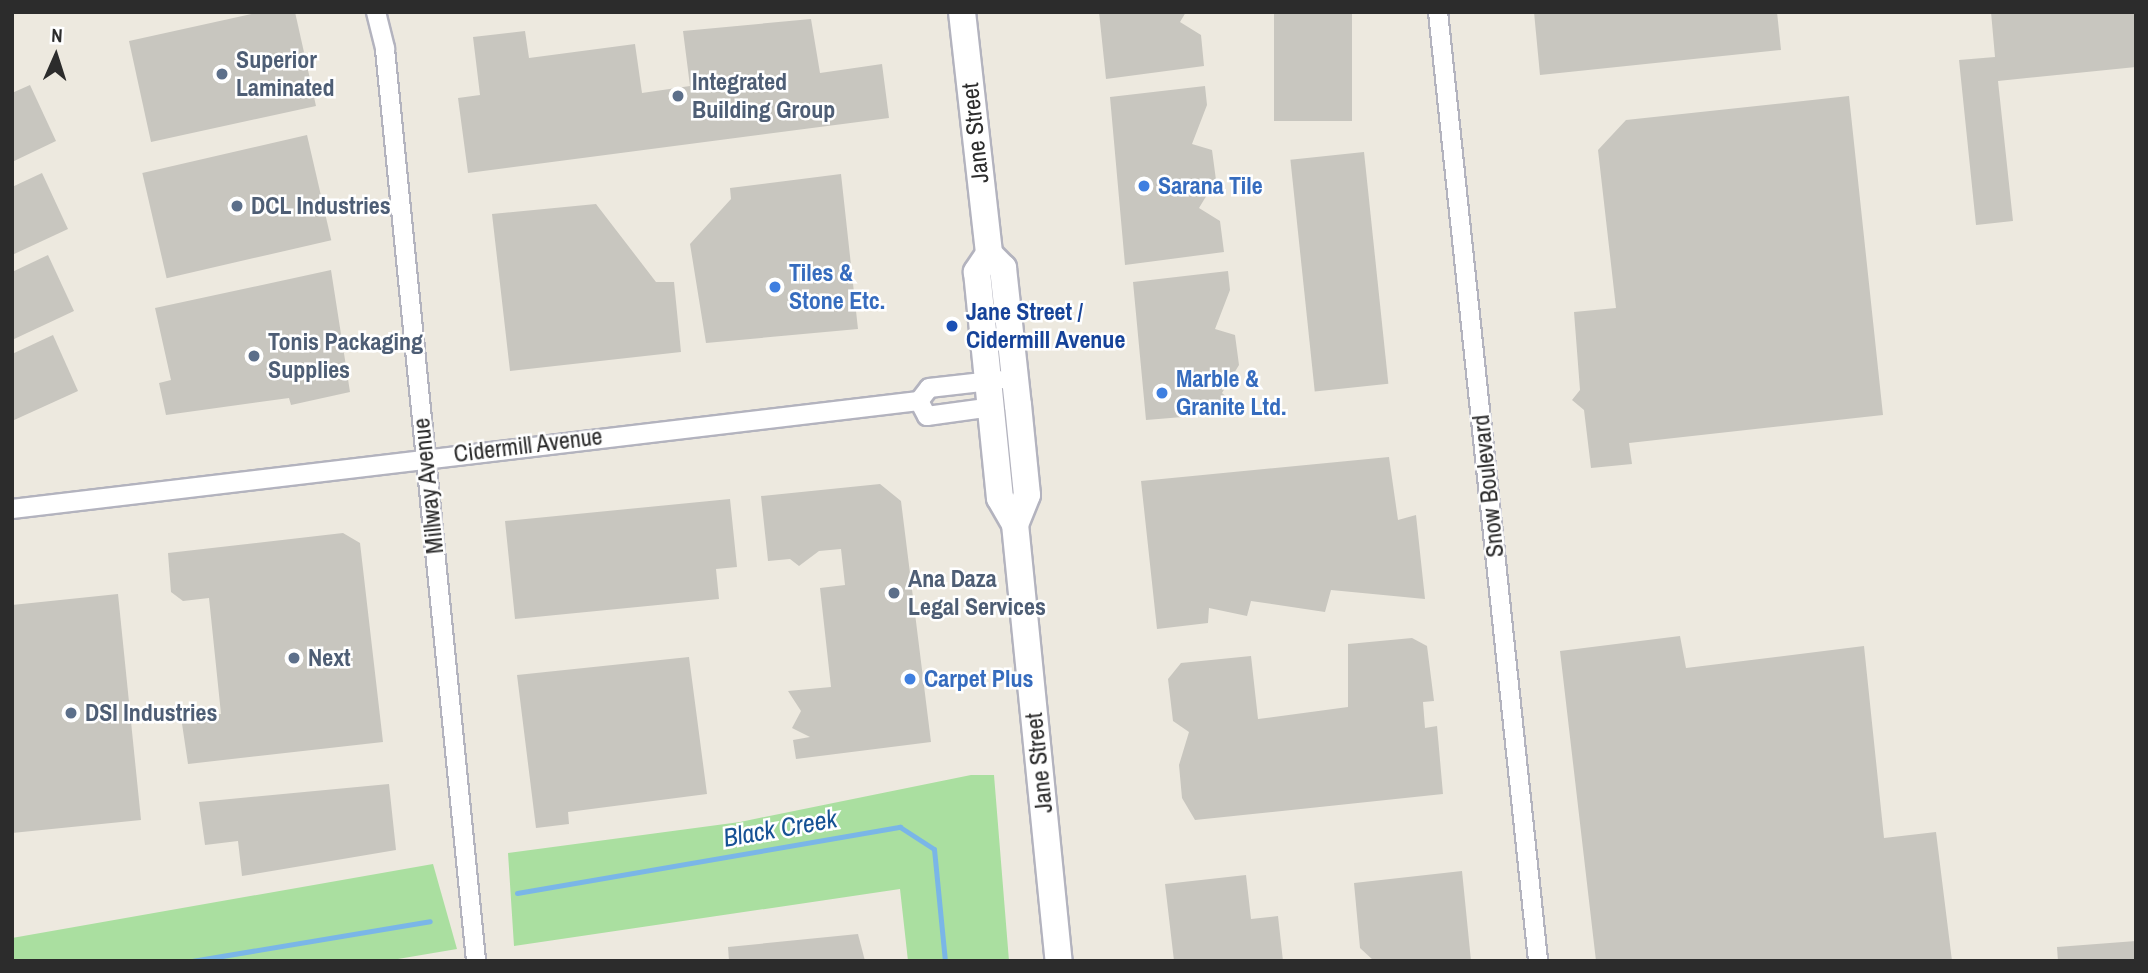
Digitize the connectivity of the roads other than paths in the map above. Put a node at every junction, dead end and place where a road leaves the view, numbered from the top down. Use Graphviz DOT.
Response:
graph roads {
  1 [pos="376,12"];
  2 [pos="962,12"];
  3 [pos="1438,12"];
  4 [pos="1003,380"];
  5 [pos="919,401"];
  6 [pos="993,407"];
  7 [pos="426,458"];
  8 [pos="12,509"];
  9 [pos="1015,524"];
  10 [pos="476,961"];
  11 [pos="1059,961"];
  12 [pos="1538,961"];
  1 -- 7 [label="street, Millway Avenue"];
  2 -- 4 [label="main road, Jane Street"];
  3 -- 12 [label="street, Snow Boulevard"];
  4 -- 5 [label="street, Cidermill Avenue"];
  4 -- 6 [label="main road, Jane Street"];
  4 -- 9 [label="main road, Jane Street"];
  5 -- 6 [label="street"];
  5 -- 7 [label="street, Cidermill Avenue"];
  6 -- 9 [label="main road, Jane Street"];
  7 -- 8 [label="street, Cidermill Avenue"];
  7 -- 10 [label="street, Millway Avenue"];
  9 -- 11 [label="main road, Jane Street"];
}
